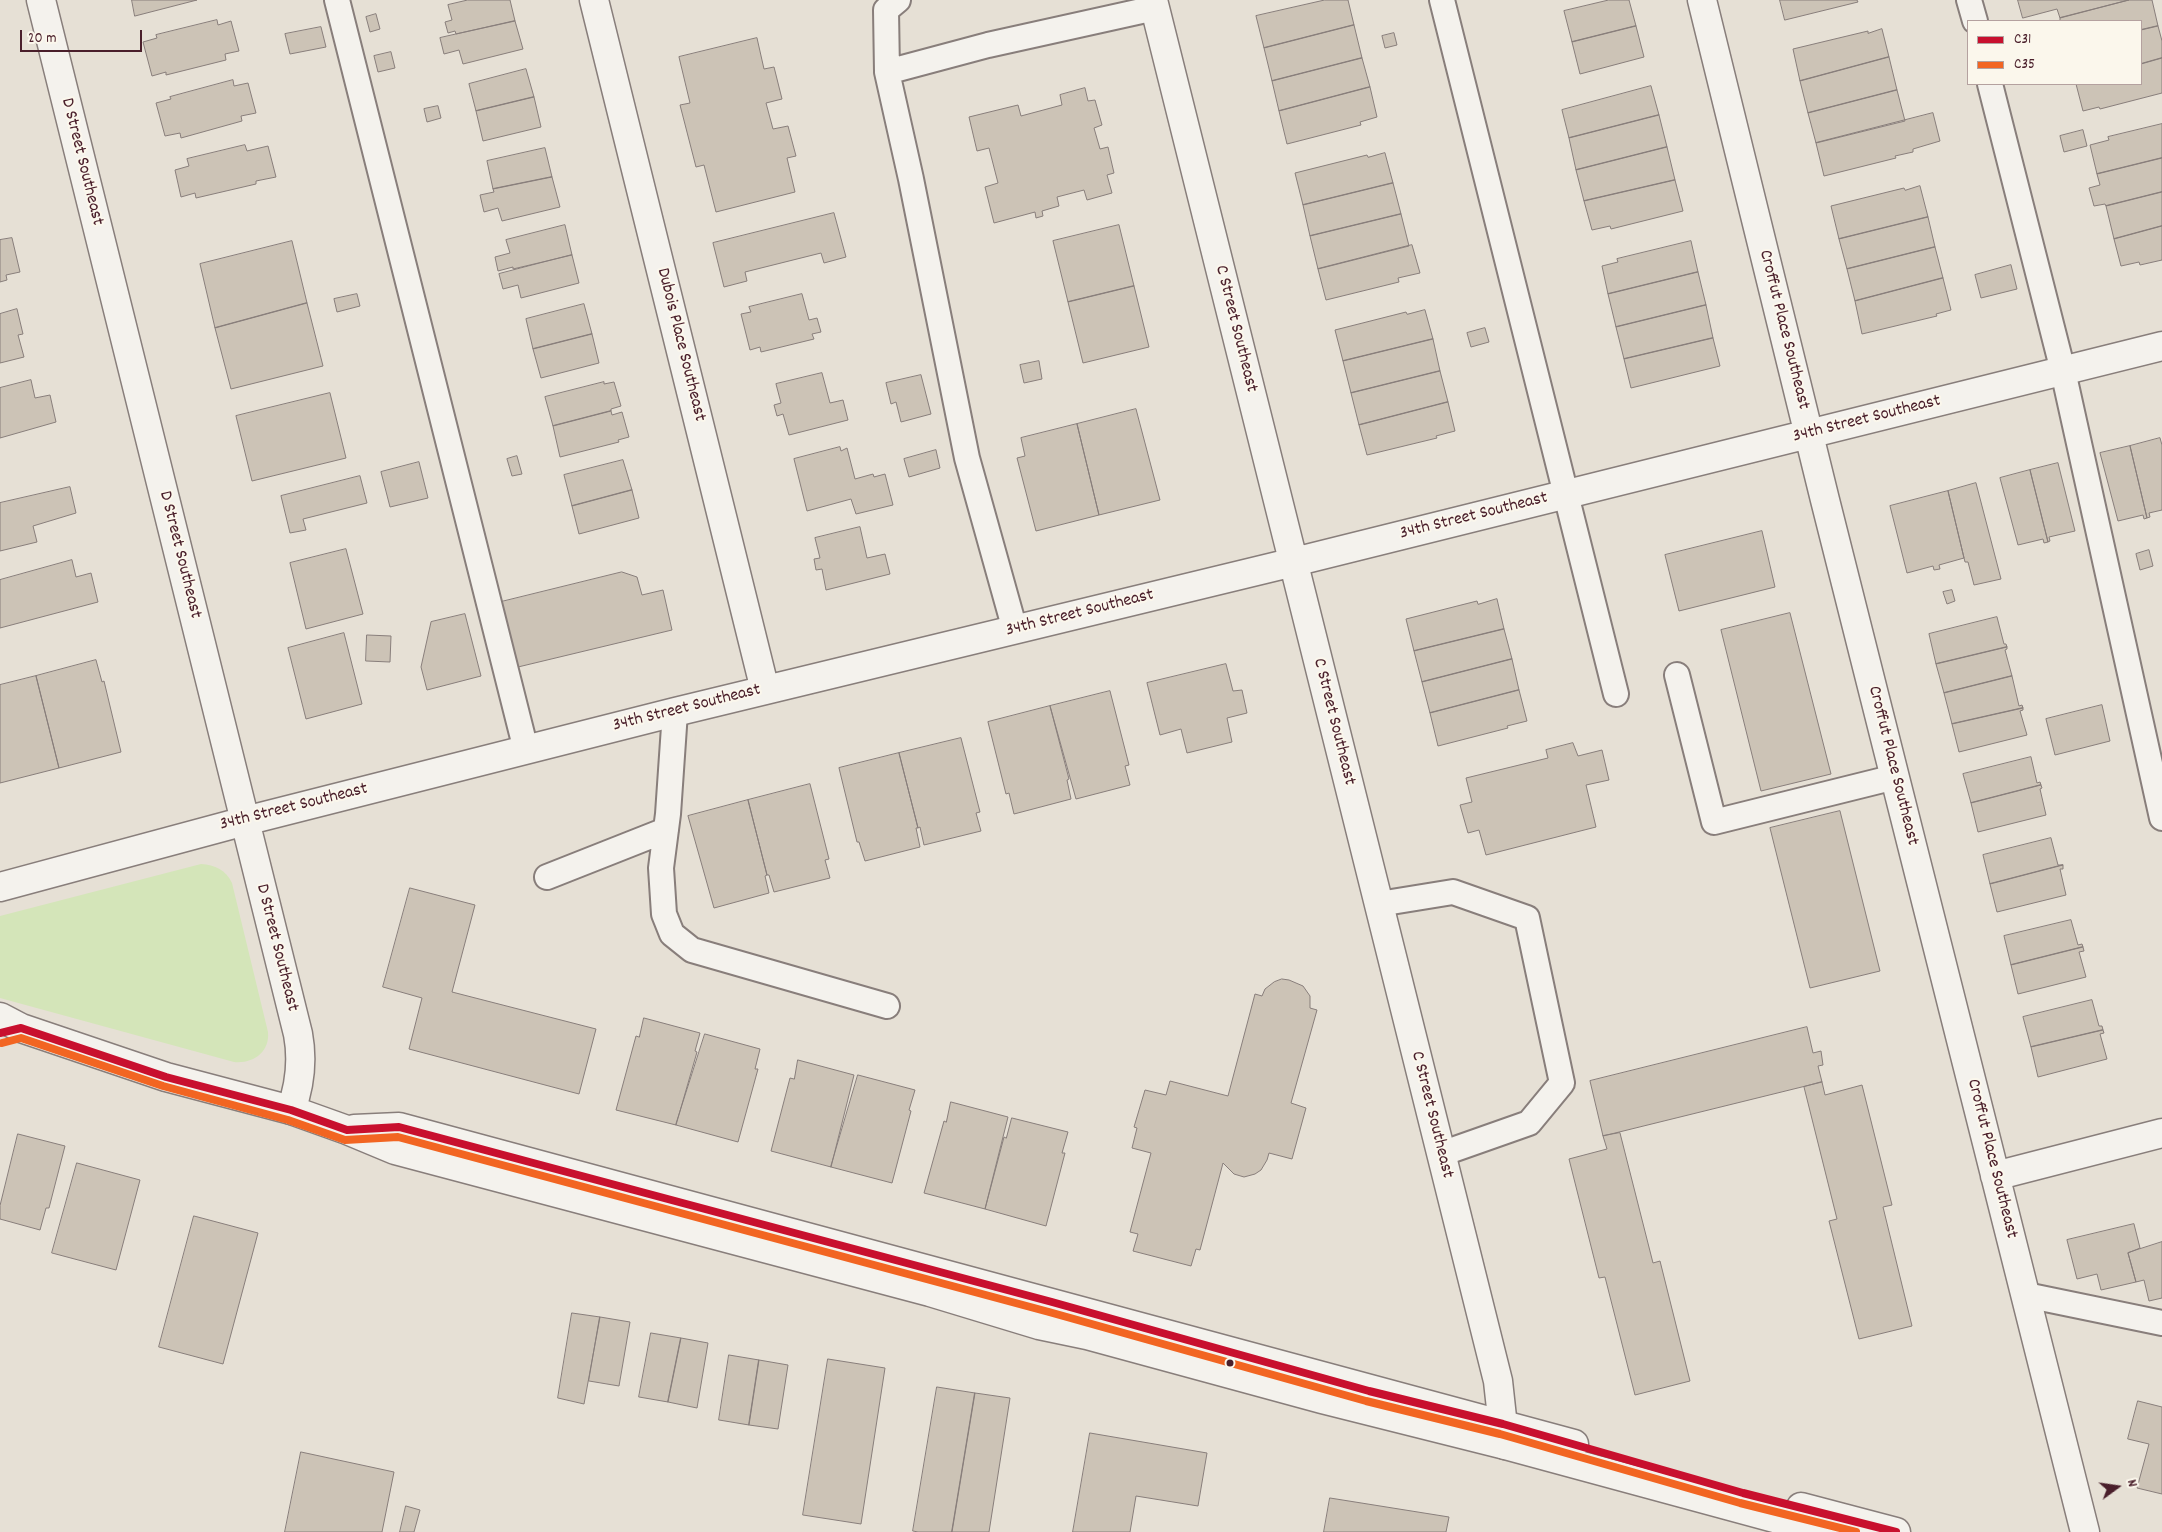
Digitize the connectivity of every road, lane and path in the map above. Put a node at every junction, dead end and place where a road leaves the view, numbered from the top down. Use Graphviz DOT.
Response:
graph roads {
  1 [pos="41,0"];
  2 [pos="337,0"];
  3 [pos="594,0"];
  4 [pos="898,0"];
  5 [pos="1442,0"];
  6 [pos="1702,0"];
  7 [pos="1969,0"];
  8 [pos="1154,4"];
  9 [pos="1975,20"];
  10 [pos="887,72"];
  11 [pos="1990,85"];
  12 [pos="2162,346"];
  13 [pos="2063,371"];
  14 [pos="1809,434"];
  15 [pos="1564,494"];
  16 [pos="1294,562"];
  17 [pos="1015,630"];
  18 [pos="1677,674"];
  19 [pos="765,690"];
  20 [pos="1616,694"];
  21 [pos="675,712"];
  22 [pos="526,750"];
  23 [pos="1895,777"];
  24 [pos="2162,818"];
  25 [pos="244,821"];
  26 [pos="666,830"];
  27 [pos="547,876"];
  28 [pos="0,887"];
  29 [pos="1379,904"];
  30 [pos="887,1006"];
  31 [pos="7,1026"];
  32 [pos="291,1110"];
  33 [pos="2162,1133"];
  34 [pos="1441,1154"];
  35 [pos="1995,1176"];
  36 [pos="2026,1295"];
  37 [pos="2162,1322"];
  38 [pos="1504,1435"];
  39 [pos="1826,1532"];
  40 [pos="1896,1532"];
  41 [pos="2085,1532"];
  1 -- 25 [label="street, D Street Southeast"];
  2 -- 22 [label="lane"];
  3 -- 19 [label="street, Dubois Place Southeast"];
  4 -- 10 [label="lane"];
  5 -- 15 [label="lane"];
  6 -- 14 [label="street, Croffut Place Southeast"];
  7 -- 9 [label="lane"];
  8 -- 10 [label="lane"];
  8 -- 16 [label="street, C Street Southeast"];
  10 -- 17 [label="lane"];
  11 -- 13 [label="lane"];
  12 -- 13 [label="street, 34th Street Southeast"];
  13 -- 14 [label="street, 34th Street Southeast"];
  13 -- 24 [label="lane"];
  14 -- 15 [label="street, 34th Street Southeast"];
  14 -- 23 [label="street, Croffut Place Southeast"];
  15 -- 16 [label="street, 34th Street Southeast"];
  15 -- 20 [label="lane"];
  16 -- 17 [label="street, 34th Street Southeast"];
  16 -- 29 [label="street, C Street Southeast"];
  17 -- 19 [label="street, 34th Street Southeast"];
  18 -- 23 [label="lane"];
  19 -- 21 [label="street, 34th Street Southeast"];
  21 -- 22 [label="street, 34th Street Southeast"];
  21 -- 26 [label="lane"];
  22 -- 25 [label="street, 34th Street Southeast"];
  23 -- 35 [label="street, Croffut Place Southeast"];
  25 -- 28 [label="street, 34th Street Southeast"];
  25 -- 32 [label="street, D Street Southeast"];
  26 -- 27 [label="lane"];
  26 -- 30 [label="lane"];
  29 -- 34 [label="street, C Street Southeast"];
  29 -- 34 [label="lane"];
  31 -- 32 [label="street"];
  32 -- 38 [label="street"];
  33 -- 35 [label="street"];
  34 -- 38 [label="street, C Street Southeast"];
  35 -- 36 [label="street, Croffut Place Southeast"];
  36 -- 37 [label="lane"];
  36 -- 41 [label="street, Croffut Place Southeast"];
  38 -- 39 [label="street"];
  38 -- 40 [label="street"];
}
